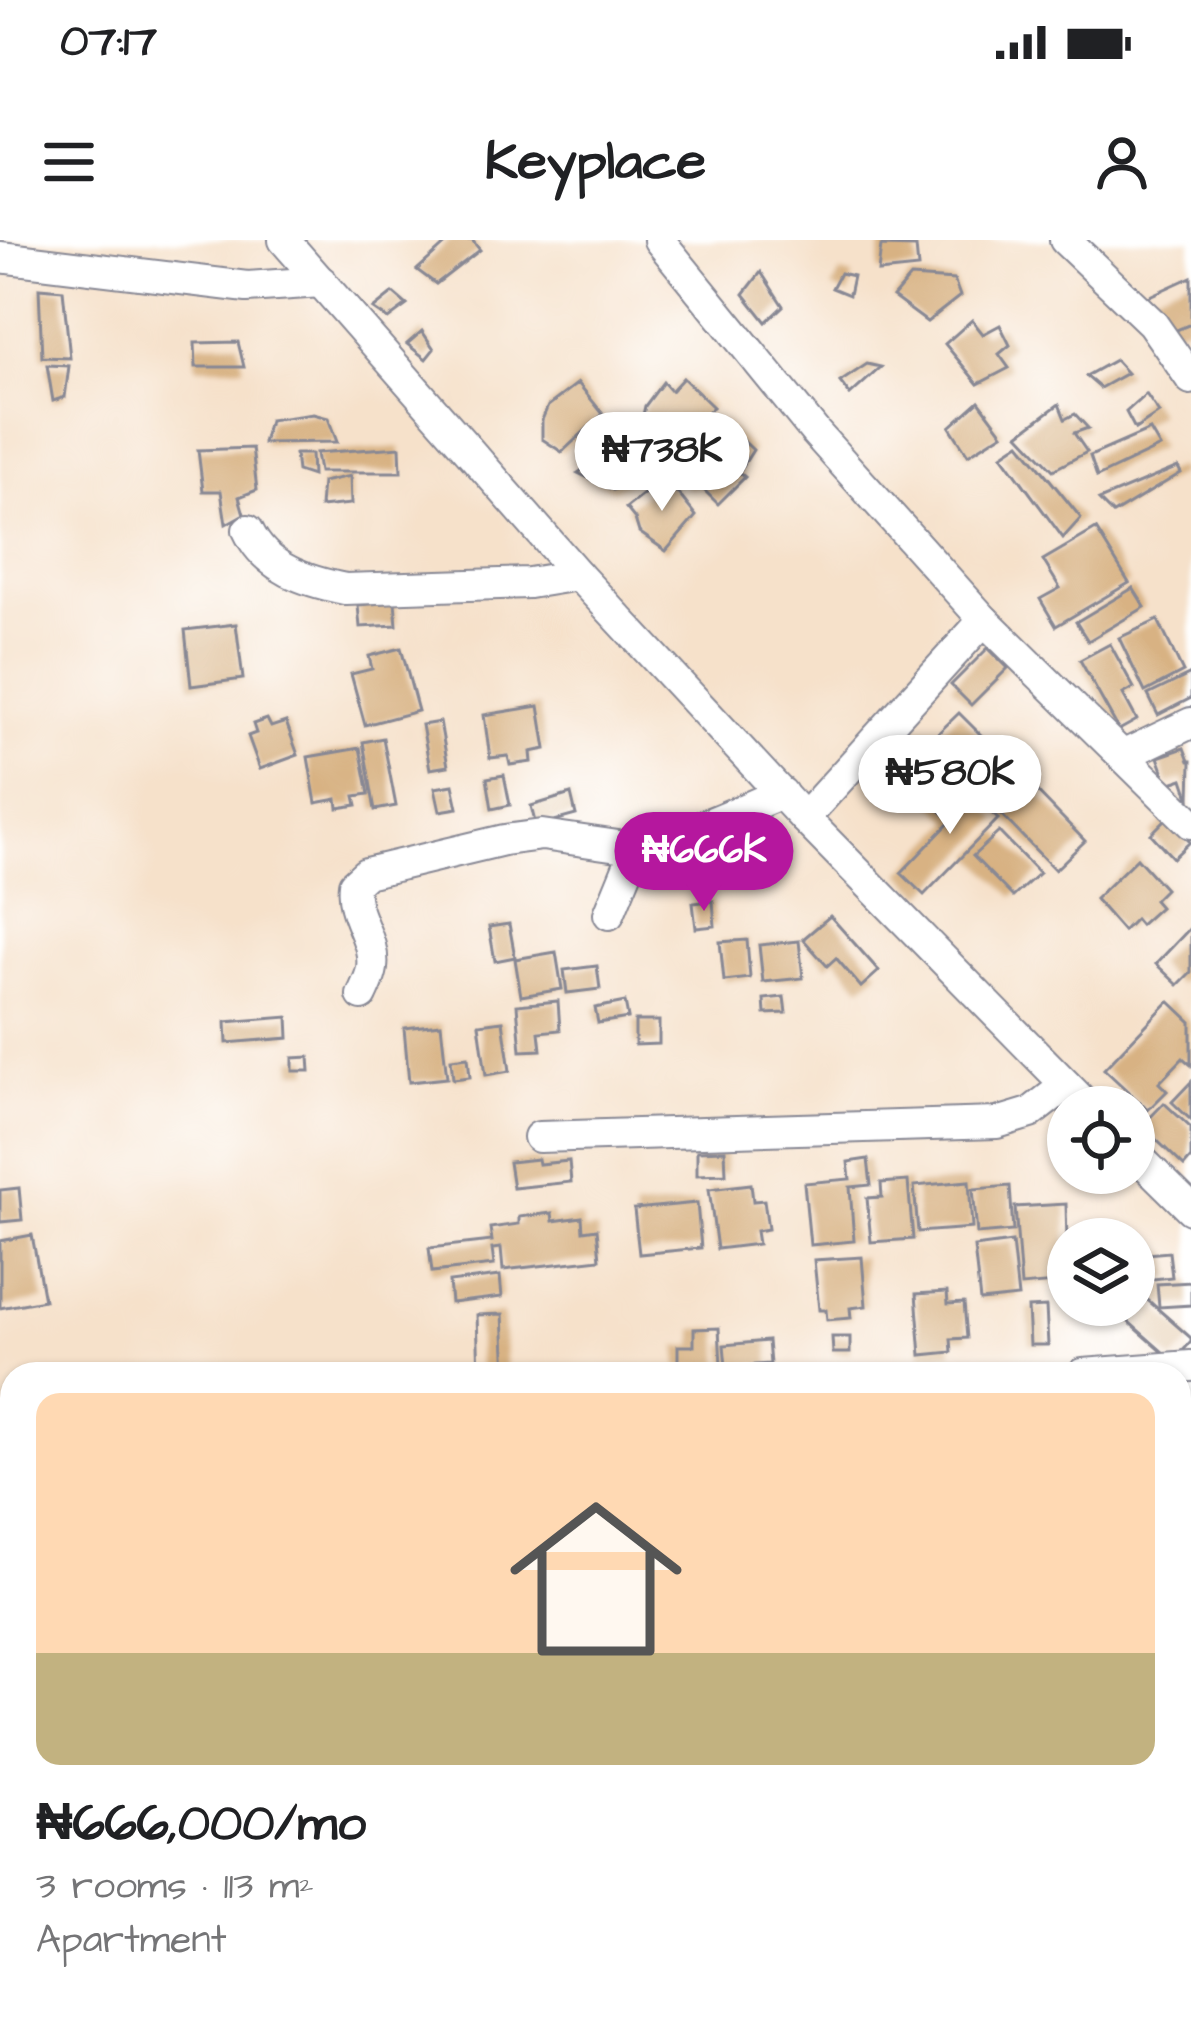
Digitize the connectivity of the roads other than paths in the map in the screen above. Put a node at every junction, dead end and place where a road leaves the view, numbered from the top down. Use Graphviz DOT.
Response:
graph roads {
  1 [pos="284,240"];
  2 [pos="659,240"];
  3 [pos="1065,240"];
  4 [pos="0,257"];
  5 [pos="322,282"];
  6 [pos="1191,379"];
  7 [pos="248,530"];
  8 [pos="578,575"];
  9 [pos="984,620"];
  10 [pos="1191,723"];
  11 [pos="1122,756"];
  12 [pos="782,794"];
  13 [pos="804,818"];
  14 [pos="1191,823"];
  15 [pos="638,846"];
  16 [pos="609,914"];
  17 [pos="362,995"];
  18 [pos="1067,1086"];
  19 [pos="1047,1107"];
  20 [pos="538,1137"];
  21 [pos="1155,1174"];
  22 [pos="1191,1209"];
  1 -- 5 [label="street"];
  2 -- 9 [label="street"];
  3 -- 6 [label="street"];
  4 -- 5 [label="street"];
  5 -- 8 [label="street"];
  7 -- 8 [label="street"];
  8 -- 12 [label="street"];
  9 -- 11 [label="street"];
  9 -- 13 [label="street"];
  10 -- 11 [label="street"];
  11 -- 14 [label="street"];
  12 -- 13 [label="street"];
  12 -- 15 [label="street"];
  13 -- 18 [label="street"];
  15 -- 16 [label="street"];
  15 -- 17 [label="street"];
  19 -- 20 [label="street"];
  21 -- 22 [label="street"];
}
